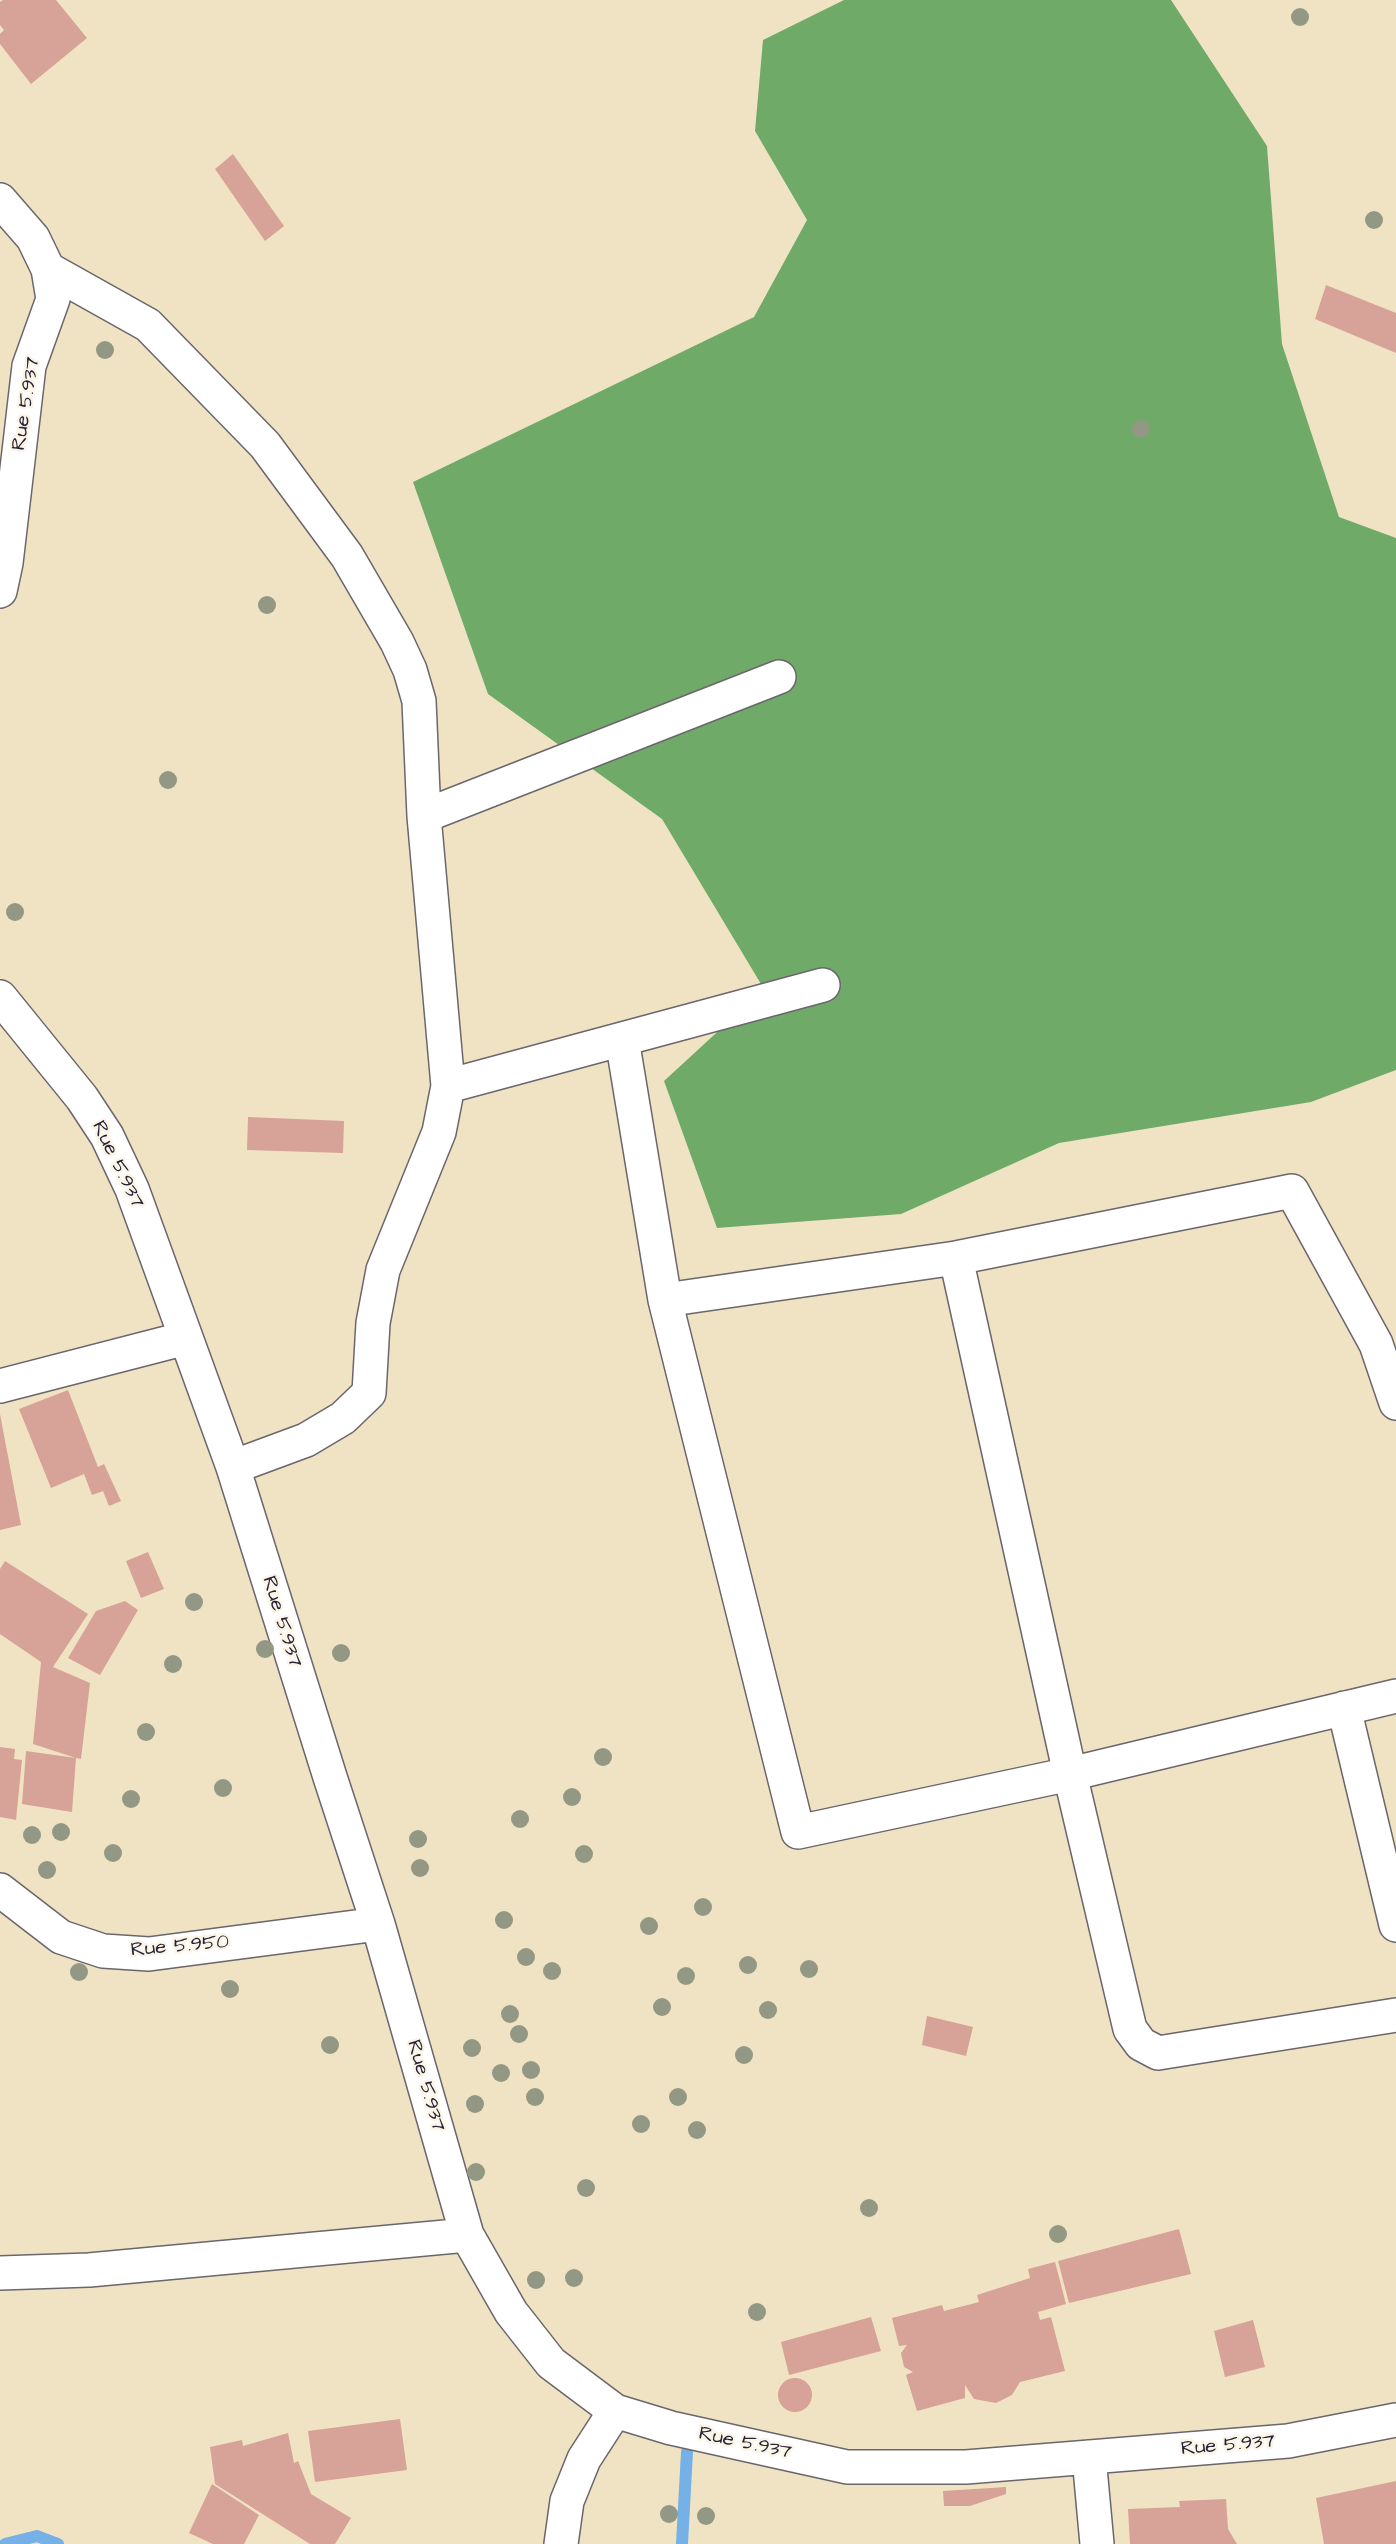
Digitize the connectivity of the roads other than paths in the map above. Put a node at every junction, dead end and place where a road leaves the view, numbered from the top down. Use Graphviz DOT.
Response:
graph roads {
  1 [pos="0,200"];
  2 [pos="48,269"];
  3 [pos="0,591"];
  4 [pos="779,676"];
  5 [pos="424,816"];
  6 [pos="824,985"];
  7 [pos="0,997"];
  8 [pos="622,1040"];
  9 [pos="448,1086"];
  10 [pos="956,1258"];
  11 [pos="665,1300"];
  12 [pos="186,1338"];
  13 [pos="1386,1340"];
  14 [pos="0,1386"];
  15 [pos="1396,1403"];
  16 [pos="233,1467"];
  17 [pos="1396,1696"];
  18 [pos="1344,1708"];
  19 [pos="1070,1774"];
  20 [pos="0,1890"];
  21 [pos="378,1924"];
  22 [pos="1396,1925"];
  23 [pos="1396,2014"];
  24 [pos="467,2235"];
  25 [pos="0,2273"];
  26 [pos="615,2411"];
  27 [pos="1396,2420"];
  28 [pos="1089,2457"];
  29 [pos="561,2544"];
  30 [pos="1097,2544"];
  1 -- 2 [label="street, Rue 5.937"];
  2 -- 3 [label="street, Rue 5.937"];
  2 -- 5 [label="street"];
  4 -- 5 [label="street"];
  5 -- 9 [label="street"];
  6 -- 8 [label="street"];
  7 -- 12 [label="street, Rue 5.937"];
  8 -- 9 [label="street"];
  8 -- 11 [label="street"];
  9 -- 16 [label="street"];
  10 -- 11 [label="street"];
  10 -- 13 [label="street"];
  10 -- 19 [label="street"];
  11 -- 19 [label="street"];
  12 -- 14 [label="street"];
  12 -- 16 [label="street, Rue 5.937"];
  13 -- 15 [label="street"];
  16 -- 21 [label="street, Rue 5.937"];
  17 -- 18 [label="street"];
  18 -- 19 [label="street"];
  18 -- 22 [label="street"];
  19 -- 23 [label="street"];
  20 -- 21 [label="street, Rue 5.950"];
  21 -- 24 [label="street, Rue 5.937"];
  24 -- 25 [label="street"];
  24 -- 26 [label="street, Rue 5.937"];
  26 -- 28 [label="street, Rue 5.937"];
  26 -- 29 [label="street"];
  27 -- 28 [label="street, Rue 5.937"];
  28 -- 30 [label="street"];
}
